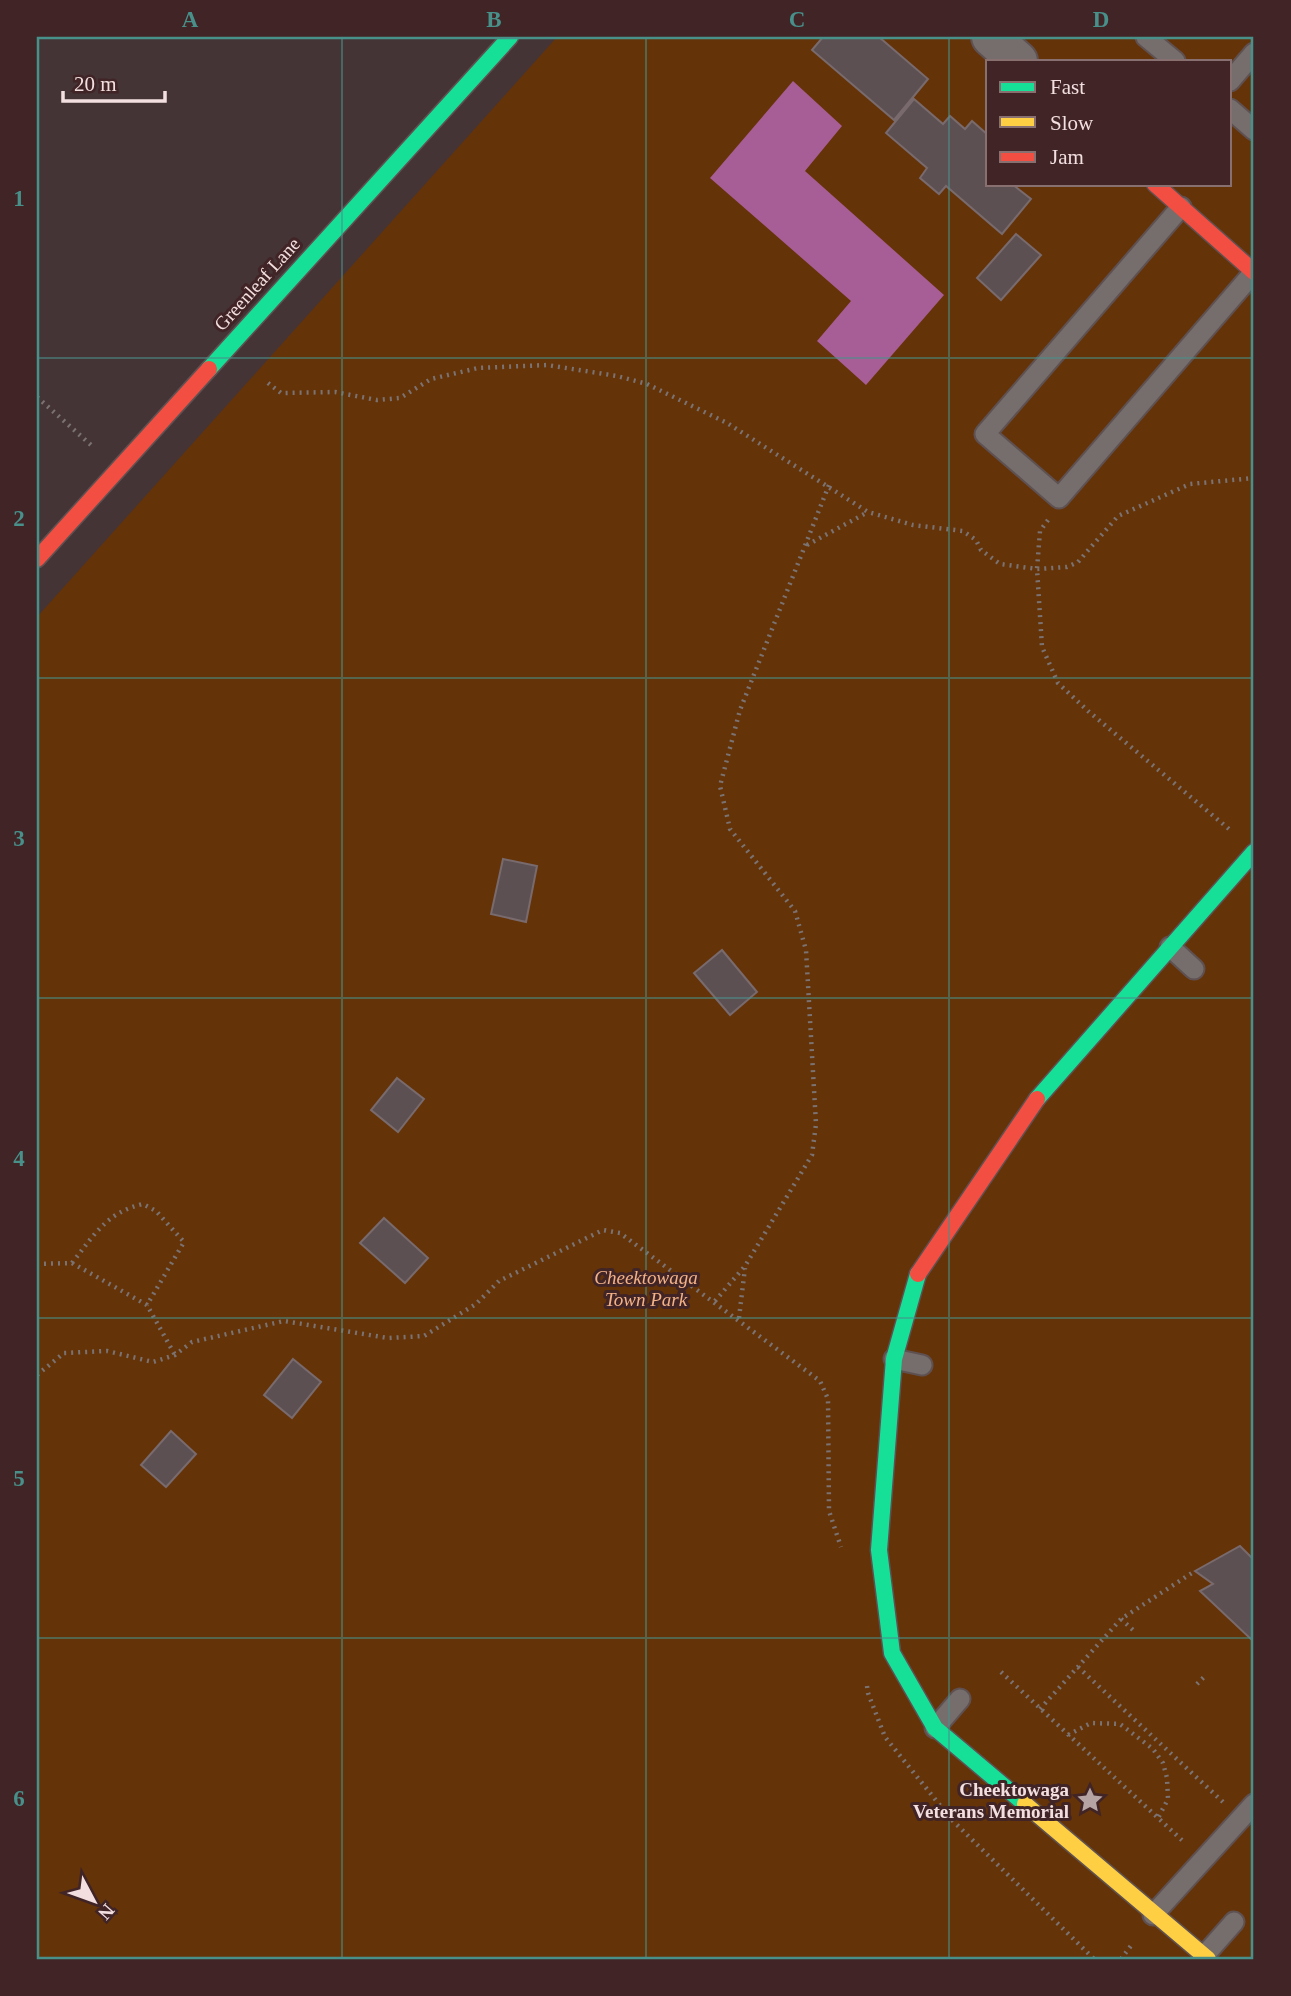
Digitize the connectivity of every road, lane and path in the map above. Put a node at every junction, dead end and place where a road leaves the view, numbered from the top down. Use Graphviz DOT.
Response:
graph roads {
  1 [pos="510,37"];
  2 [pos="991,37"];
  3 [pos="1146,37"];
  4 [pos="1254,52"];
  5 [pos="1017,60"];
  6 [pos="1174,60"];
  7 [pos="1232,78"];
  8 [pos="1232,111"];
  9 [pos="1254,130"];
  10 [pos="1157,186"];
  11 [pos="1181,207"];
  12 [pos="1254,272"];
  13 [pos="268,383"];
  14 [pos="37,397"];
  15 [pos="118,469"];
  16 [pos="1254,478"];
  17 [pos="829,485"];
  18 [pos="868,512"];
  19 [pos="1048,520"];
  20 [pos="806,545"];
  21 [pos="37,559"];
  22 [pos="1037,569"];
  23 [pos="1234,834"];
  24 [pos="1254,852"];
  25 [pos="1170,947"];
  26 [pos="1194,969"];
  27 [pos="72,1262"];
  28 [pos="37,1264"];
  29 [pos="745,1266"];
  30 [pos="715,1301"];
  31 [pos="147,1305"];
  32 [pos="739,1319"];
  33 [pos="175,1355"];
  34 [pos="894,1359"];
  35 [pos="922,1365"];
  36 [pos="37,1375"];
  37 [pos="844,1559"];
  38 [pos="1195,1571"];
  39 [pos="1121,1619"];
  40 [pos="1133,1630"];
  41 [pos="1078,1667"];
  42 [pos="1001,1672"];
  43 [pos="1204,1677"];
  44 [pos="867,1681"];
  45 [pos="1197,1684"];
  46 [pos="960,1699"];
  47 [pos="1040,1709"];
  48 [pos="935,1728"];
  49 [pos="1068,1735"];
  50 [pos="1247,1811"];
  51 [pos="1158,1818"];
  52 [pos="1203,1860"];
  53 [pos="1153,1915"];
  54 [pos="1234,1922"];
  55 [pos="1206,1958"];
  56 [pos="1094,1959"];
  1 -- 15 [label="street, Greenleaf Lane"];
  2 -- 5 [label="street"];
  3 -- 6 [label="lane"];
  4 -- 7 [label="lane"];
  8 -- 9 [label="lane"];
  10 -- 11 [label="street"];
  11 -- 12 [label="street"];
  11 -- 12 [label="lane"];
  13 -- 17 [label="path"];
  14 -- 15 [label="path"];
  15 -- 21 [label="street, Greenleaf Lane"];
  16 -- 22 [label="path"];
  17 -- 18 [label="path"];
  17 -- 20 [label="path"];
  18 -- 20 [label="path"];
  18 -- 22 [label="path"];
  19 -- 22 [label="path"];
  20 -- 29 [label="path"];
  22 -- 23 [label="path"];
  24 -- 25 [label="street"];
  25 -- 26 [label="lane"];
  25 -- 34 [label="street"];
  27 -- 28 [label="path"];
  27 -- 31 [label="path"];
  27 -- 31 [label="path"];
  29 -- 30 [label="path"];
  29 -- 32 [label="path"];
  30 -- 32 [label="path"];
  30 -- 33 [label="path"];
  31 -- 33 [label="path"];
  32 -- 37 [label="path"];
  33 -- 36 [label="path"];
  34 -- 35 [label="lane"];
  34 -- 48 [label="street"];
  38 -- 39 [label="path"];
  39 -- 40 [label="path"];
  39 -- 41 [label="path"];
  41 -- 47 [label="path"];
  41 -- 50 [label="path"];
  42 -- 47 [label="path"];
  43 -- 45 [label="path"];
  44 -- 56 [label="path"];
  46 -- 48 [label="lane"];
  47 -- 49 [label="path"];
  48 -- 53 [label="street"];
  49 -- 51 [label="path"];
  49 -- 51 [label="path"];
  50 -- 52 [label="lane"];
  51 -- 52 [label="path"];
  52 -- 53 [label="lane"];
  53 -- 55 [label="street"];
  54 -- 55 [label="lane"];
}
